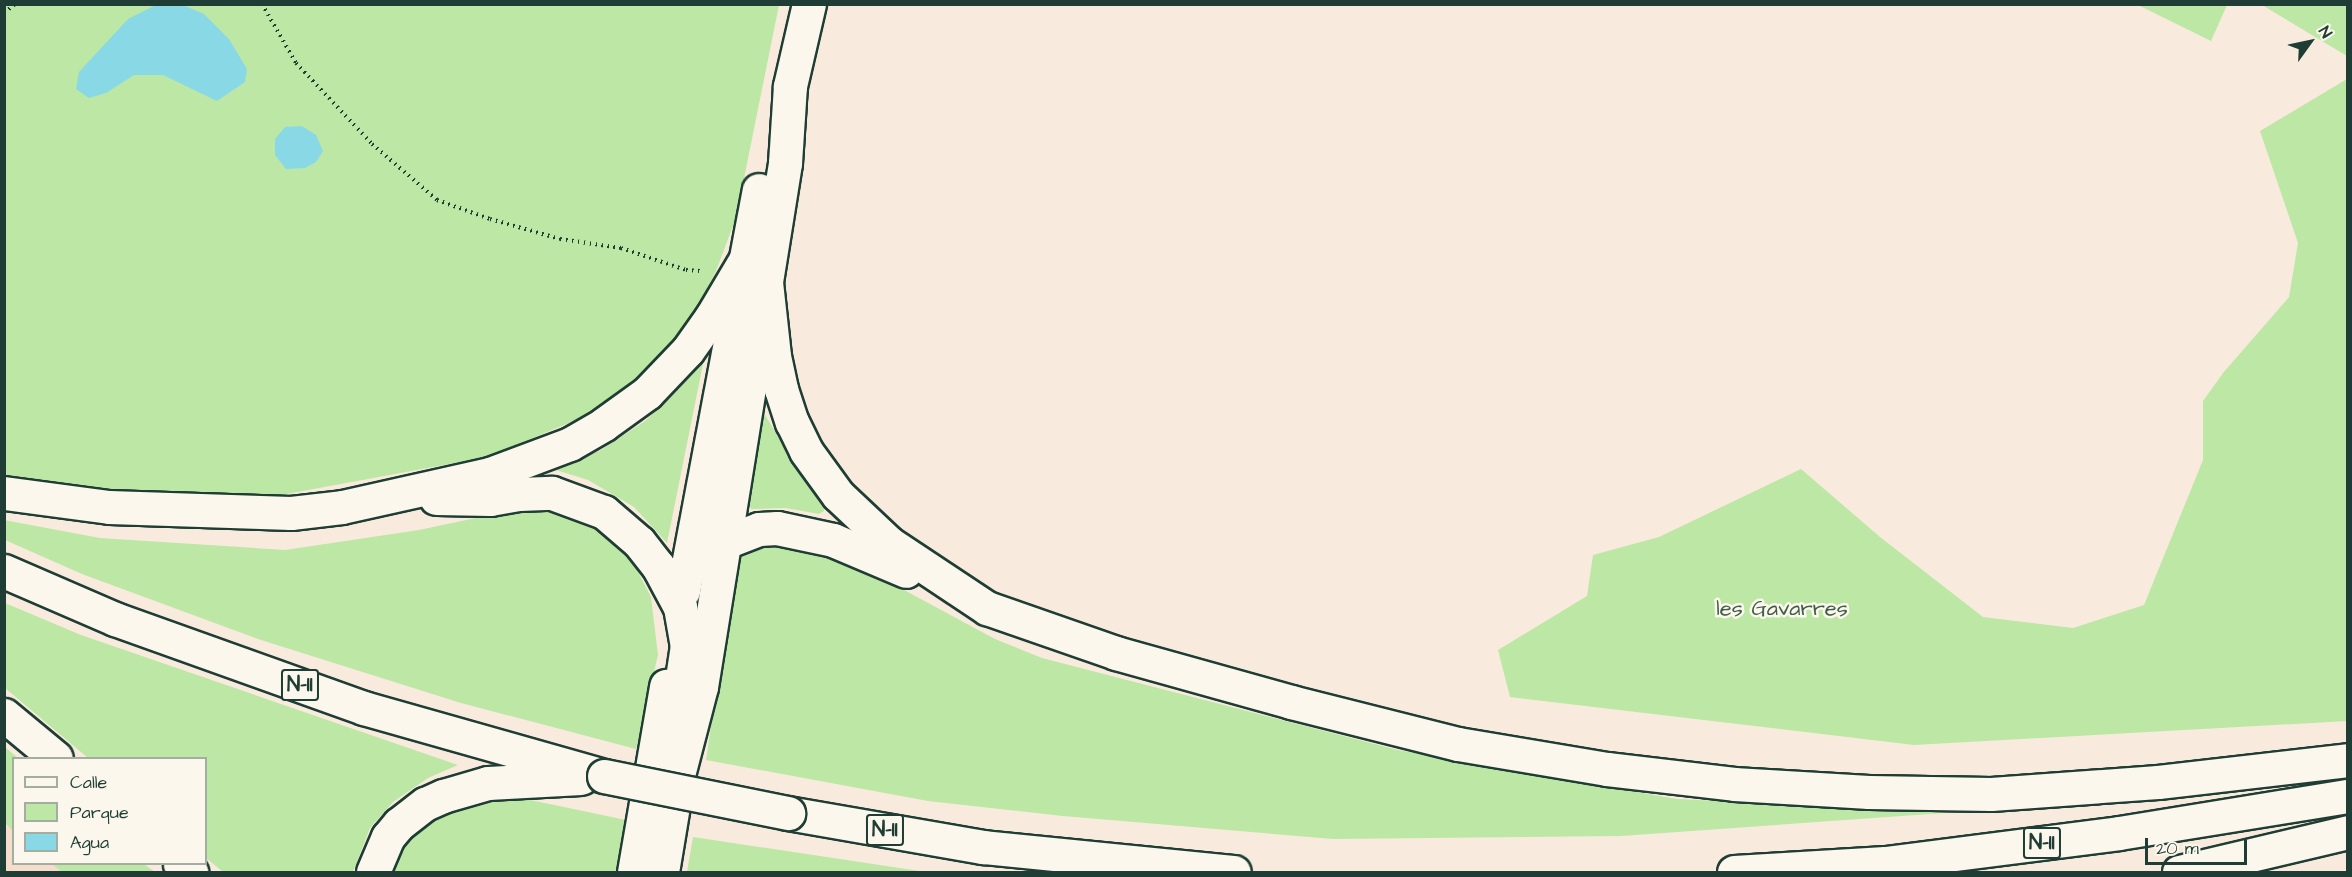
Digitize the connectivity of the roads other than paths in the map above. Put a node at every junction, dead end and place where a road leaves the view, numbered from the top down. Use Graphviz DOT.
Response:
graph roads {
  1 [pos="809,4"];
  2 [pos="752,266"];
  3 [pos="4,494"];
  4 [pos="393,497"];
  5 [pos="725,542"];
  6 [pos="687,569"];
  7 [pos="4,571"];
  8 [pos="680,607"];
  9 [pos="987,608"];
  10 [pos="4,715"];
  11 [pos="54,757"];
  12 [pos="2348,760"];
  13 [pos="678,775"];
  14 [pos="604,776"];
  15 [pos="2348,796"];
  16 [pos="2348,832"];
  17 [pos="983,847"];
  18 [pos="373,873"];
  19 [pos="634,873"];
  20 [pos="662,873"];
  21 [pos="1026,873"];
  22 [pos="1234,873"];
  23 [pos="1734,873"];
  24 [pos="2179,873"];
  1 -- 2 [label="main road"];
  2 -- 4 [label="main road"];
  2 -- 5 [label="main road"];
  2 -- 6 [label="main road"];
  2 -- 9 [label="main road"];
  3 -- 4 [label="main road"];
  4 -- 8 [label="main road"];
  5 -- 6 [label="main road"];
  5 -- 9 [label="main road"];
  5 -- 13 [label="main road"];
  6 -- 8 [label="main road"];
  7 -- 14 [label="main road, N-II"];
  8 -- 13 [label="main road"];
  8 -- 19 [label="main road"];
  9 -- 12 [label="main road"];
  10 -- 11 [label="main road"];
  13 -- 20 [label="main road"];
  14 -- 17 [label="main road, N-II, bridge"];
  14 -- 18 [label="main road"];
  15 -- 23 [label="main road, N-II"];
  16 -- 24 [label="main road"];
  17 -- 21 [label="main road"];
  17 -- 22 [label="main road, N-II"];
}
